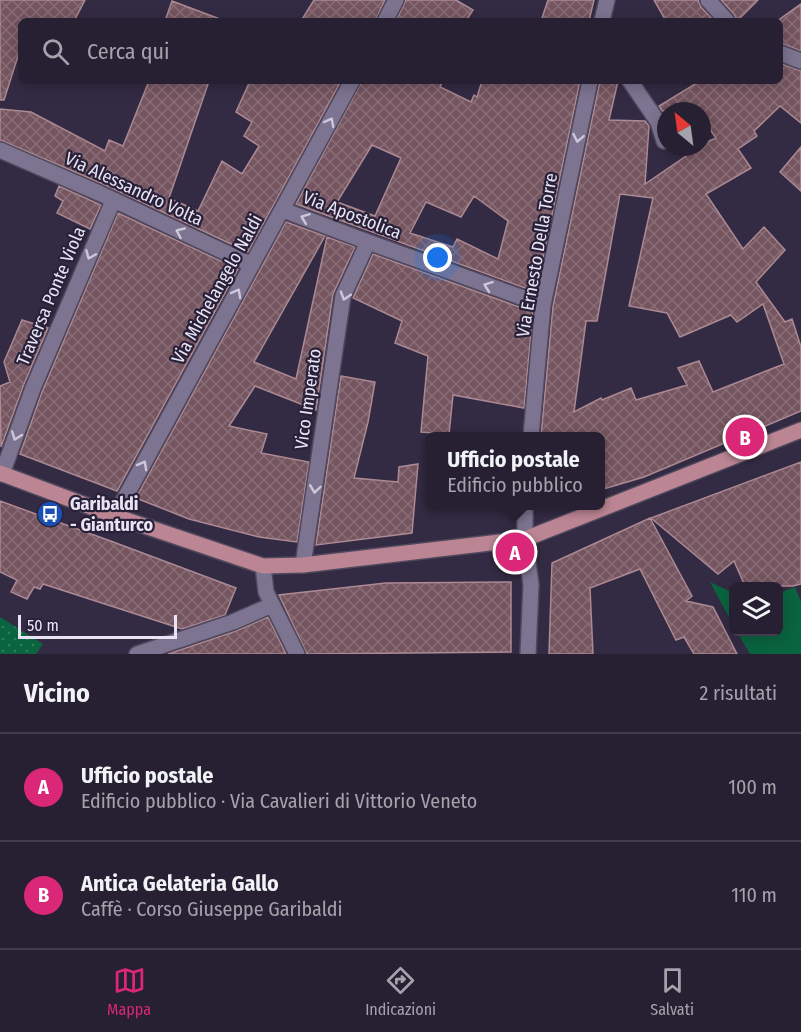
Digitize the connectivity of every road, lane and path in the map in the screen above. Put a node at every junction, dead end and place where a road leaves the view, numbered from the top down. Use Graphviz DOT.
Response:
graph roads {
  1 [pos="396,0"];
  2 [pos="607,0"];
  3 [pos="708,0"];
  4 [pos="387,18"];
  5 [pos="603,18"];
  6 [pos="724,18"];
  7 [pos="783,54"];
  8 [pos="801,61"];
  9 [pos="350,84"];
  10 [pos="589,84"];
  11 [pos="632,84"];
  12 [pos="657,121"];
  13 [pos="0,150"];
  14 [pos="113,201"];
  15 [pos="283,210"];
  16 [pos="368,243"];
  17 [pos="252,265"];
  18 [pos="543,305"];
  19 [pos="801,430"];
  20 [pos="531,432"];
  21 [pos="1,474"];
  22 [pos="605,507"];
  23 [pos="525,510"];
  24 [pos="597,510"];
  25 [pos="115,516"];
  26 [pos="525,538"];
  27 [pos="303,565"];
  28 [pos="263,566"];
  29 [pos="272,605"];
  30 [pos="137,654"];
  31 [pos="297,654"];
  32 [pos="528,654"];
  1 -- 4 [label="street"];
  2 -- 5 [label="street"];
  3 -- 6 [label="street"];
  7 -- 8 [label="street"];
  15 -- 9 [label="street, Via Michelangelo Naldi, one-way"];
  10 -- 18 [label="street, Via Ernesto Della Torre, one-way"];
  11 -- 12 [label="street"];
  13 -- 14 [label="street, Via Alessandro Volta"];
  17 -- 14 [label="street, Via Alessandro Volta, one-way"];
  14 -- 21 [label="street, Traversa Ponte Viola, one-way"];
  16 -- 15 [label="street, Via Apostolica, one-way"];
  15 -- 17 [label="street, Via Michelangelo Naldi"];
  18 -- 16 [label="street, Via Apostolica, one-way"];
  16 -- 27 [label="street, Vico Imperato, one-way"];
  25 -- 17 [label="street, Via Michelangelo Naldi, one-way"];
  18 -- 20 [label="street, Via Ernesto Della Torre"];
  19 -- 22 [label="main road"];
  21 -- 25 [label="main road"];
  23 -- 26 [label="street"];
  24 -- 26 [label="main road"];
  25 -- 28 [label="main road"];
  26 -- 27 [label="main road"];
  26 -- 32 [label="street"];
  27 -- 28 [label="main road"];
  28 -- 29 [label="street"];
  29 -- 30 [label="street"];
  29 -- 31 [label="street"];
}
